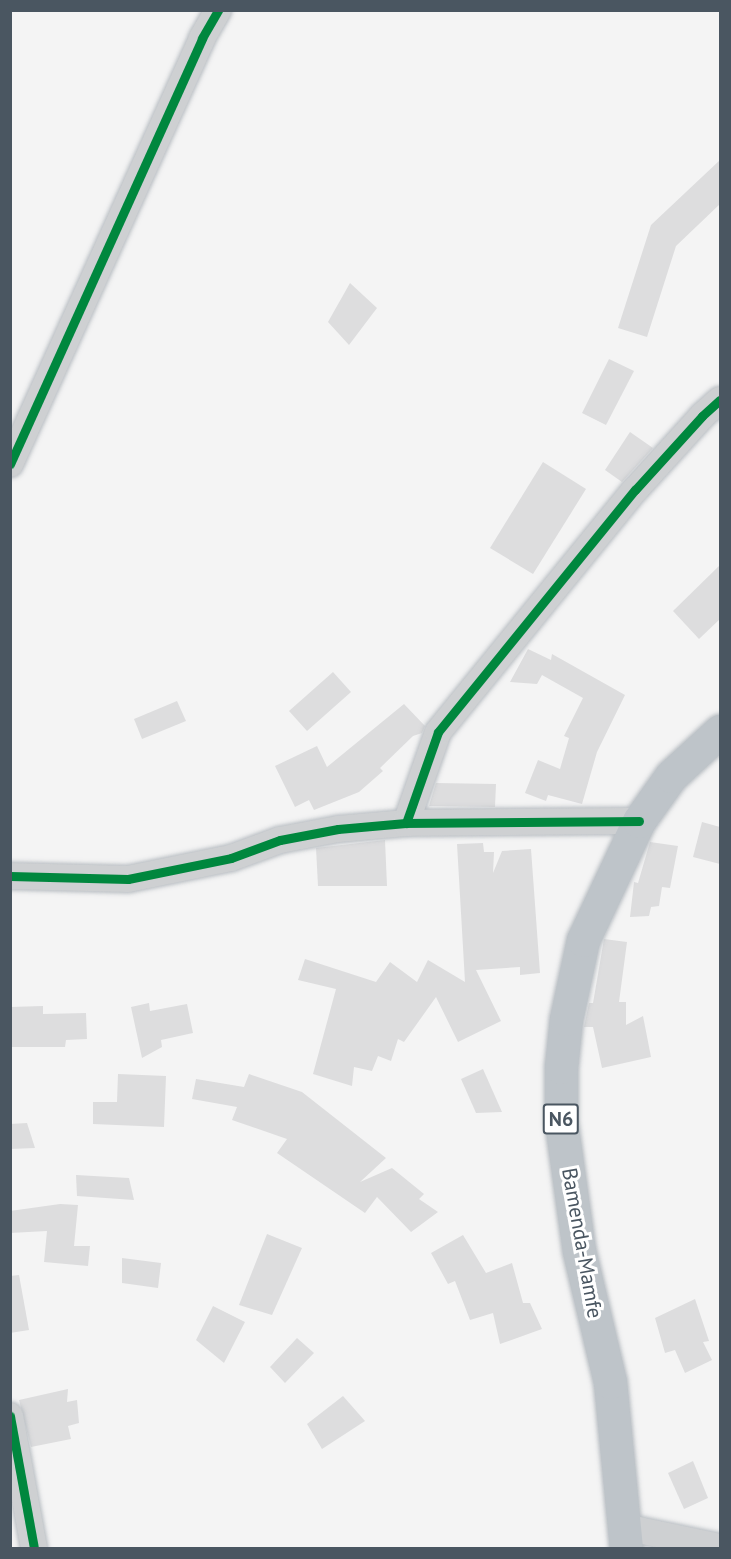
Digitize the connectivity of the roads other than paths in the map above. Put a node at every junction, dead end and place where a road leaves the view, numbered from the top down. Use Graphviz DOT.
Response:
graph roads {
  1 [pos="218,10"];
  2 [pos="720,400"];
  3 [pos="10,464"];
  4 [pos="720,731"];
  5 [pos="639,821"];
  6 [pos="406,823"];
  7 [pos="10,876"];
  8 [pos="10,1416"];
  9 [pos="625,1538"];
  10 [pos="720,1547"];
  11 [pos="33,1548"];
  1 -- 3 [label="street"];
  2 -- 6 [label="street"];
  4 -- 5 [label="highway, Bamenda-Mamfe / N6"];
  5 -- 6 [label="street"];
  5 -- 9 [label="highway, Bamenda-Mamfe / N6"];
  6 -- 7 [label="street"];
  8 -- 11 [label="street"];
  9 -- 10 [label="street"];
}
